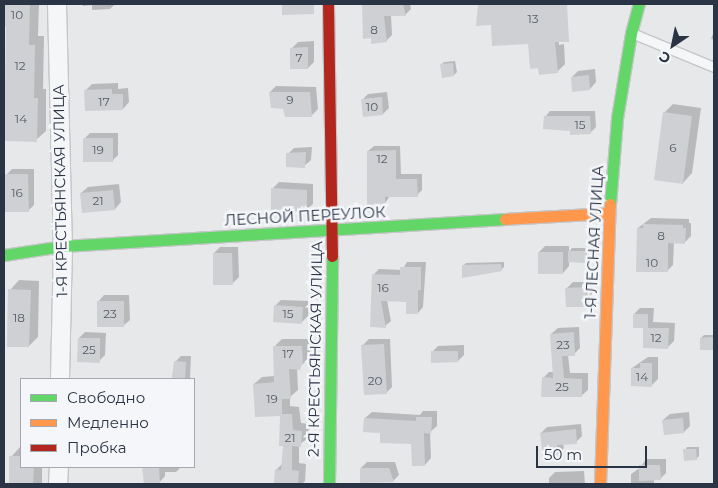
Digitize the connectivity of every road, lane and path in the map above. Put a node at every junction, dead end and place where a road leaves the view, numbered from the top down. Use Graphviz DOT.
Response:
graph roads {
  1 [pos="57,4"];
  2 [pos="328,4"];
  3 [pos="639,4"];
  4 [pos="631,32"];
  5 [pos="714,67"];
  6 [pos="609,213"];
  7 [pos="332,229"];
  8 [pos="63,246"];
  9 [pos="4,255"];
  10 [pos="60,378"];
  11 [pos="59,468"];
  12 [pos="58,484"];
  13 [pos="328,484"];
  14 [pos="600,484"];
  1 -- 8 [label="street, 1-Я КРЕСТЬЯНСКАЯ УЛИЦА"];
  2 -- 7 [label="street, 2-Я КРЕСТЬЯНСКАЯ УЛИЦА"];
  3 -- 4 [label="street, 1-Я ЛЕСНАЯ УЛИЦА"];
  4 -- 5 [label="lane"];
  4 -- 6 [label="street, 1-Я ЛЕСНАЯ УЛИЦА"];
  6 -- 7 [label="street, ЛЕСНОЙ ПЕРЕУЛОК"];
  6 -- 14 [label="street, 1-Я ЛЕСНАЯ УЛИЦА"];
  7 -- 8 [label="street, ЛЕСНОЙ ПЕРЕУЛОК"];
  7 -- 13 [label="street, 2-Я КРЕСТЬЯНСКАЯ УЛИЦА"];
  8 -- 9 [label="street, ЛЕСНОЙ ПЕРЕУЛОК"];
  8 -- 10 [label="street, 1-Я КРЕСТЬЯНСКАЯ УЛИЦА"];
  11 -- 12 [label="street"];
}
